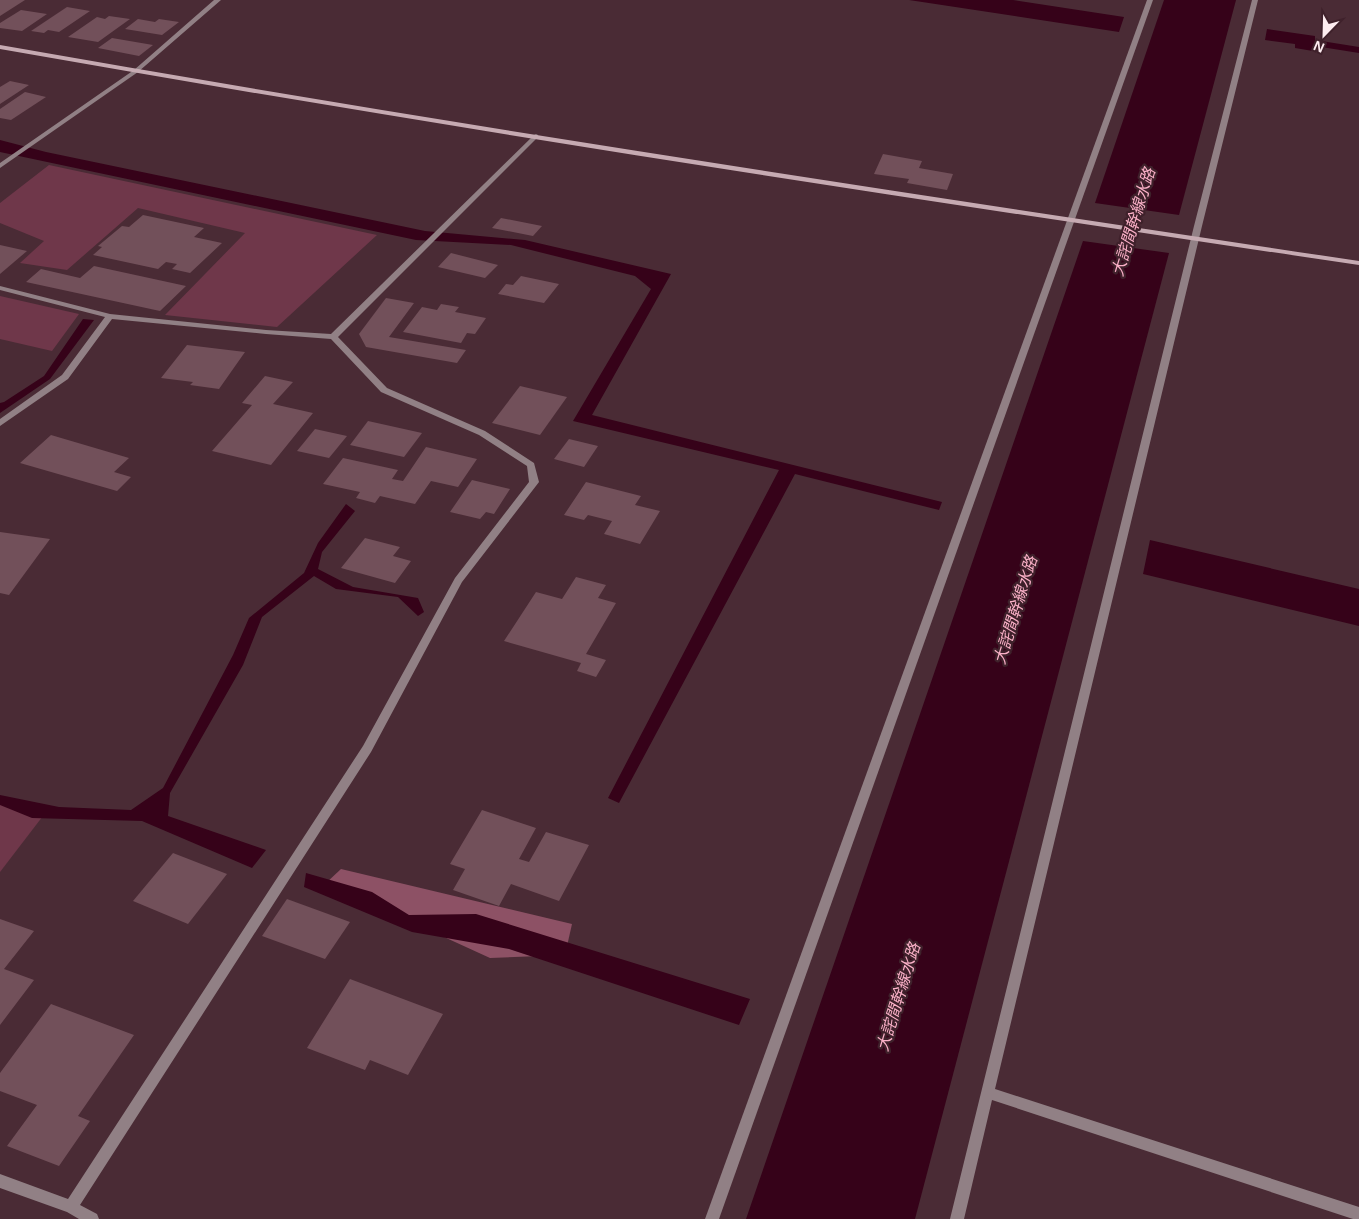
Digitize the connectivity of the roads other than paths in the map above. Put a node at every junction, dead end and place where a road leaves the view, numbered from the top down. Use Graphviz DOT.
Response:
graph roads {
  1 [pos="218,0"];
  2 [pos="1150,0"];
  3 [pos="1255,0"];
  4 [pos="0,47"];
  5 [pos="136,71"];
  6 [pos="536,136"];
  7 [pos="0,166"];
  8 [pos="1071,219"];
  9 [pos="1195,238"];
  10 [pos="1359,263"];
  11 [pos="0,288"];
  12 [pos="110,316"];
  13 [pos="333,337"];
  14 [pos="0,423"];
  15 [pos="989,1093"];
  16 [pos="0,1181"];
  17 [pos="71,1207"];
  18 [pos="1359,1214"];
  19 [pos="92,1219"];
  20 [pos="712,1219"];
  21 [pos="957,1219"];
  1 -- 5 [label="street"];
  2 -- 8 [label="street"];
  3 -- 9 [label="street"];
  4 -- 5 [label="street"];
  5 -- 6 [label="street"];
  5 -- 7 [label="street"];
  6 -- 8 [label="street"];
  6 -- 13 [label="street"];
  8 -- 9 [label="street"];
  8 -- 20 [label="street"];
  9 -- 10 [label="street"];
  9 -- 15 [label="street"];
  11 -- 12 [label="street"];
  12 -- 13 [label="street"];
  12 -- 14 [label="street"];
  13 -- 17 [label="street"];
  15 -- 18 [label="street"];
  15 -- 21 [label="street"];
  16 -- 17 [label="street"];
  17 -- 19 [label="street"];
}
